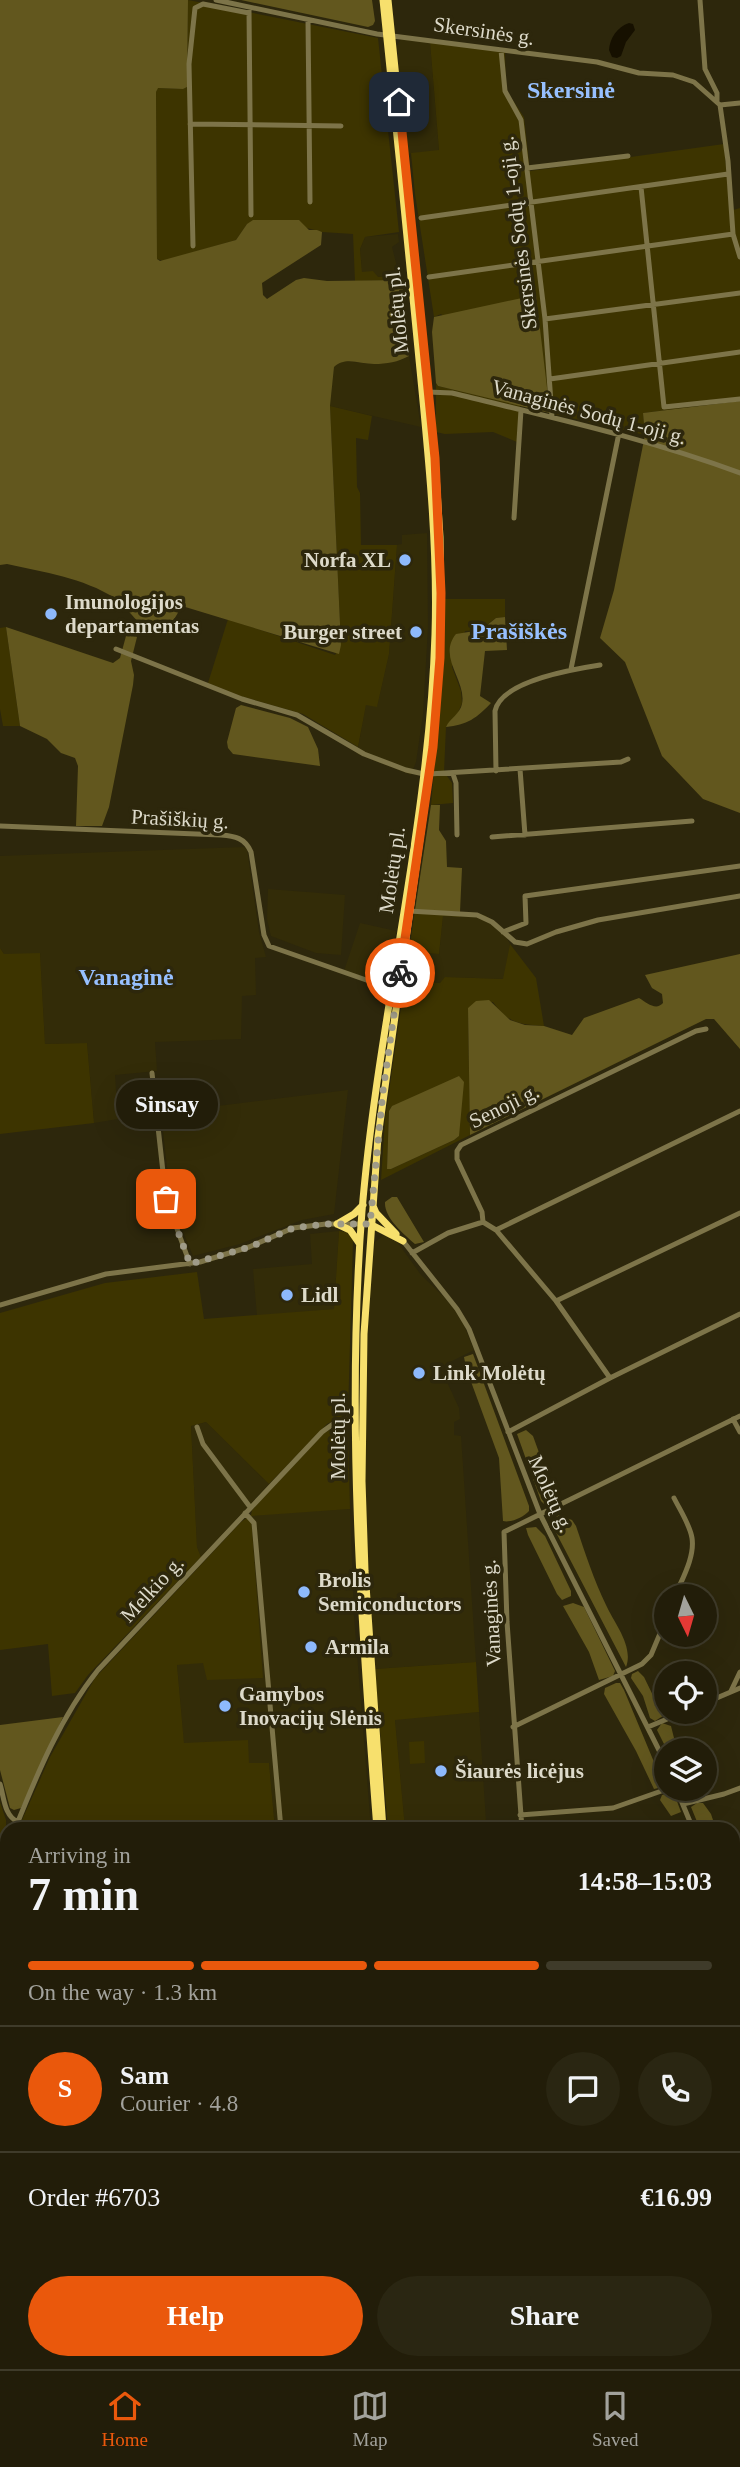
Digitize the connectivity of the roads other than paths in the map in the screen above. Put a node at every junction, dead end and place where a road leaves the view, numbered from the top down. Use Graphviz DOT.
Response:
graph roads {
  1 [pos="216,0"];
  2 [pos="386,0"];
  3 [pos="700,0"];
  4 [pos="249,10"];
  5 [pos="309,20"];
  6 [pos="389,35"];
  7 [pos="501,50"];
  8 [pos="718,102"];
  9 [pos="740,103"];
  10 [pos="190,124"];
  11 [pos="250,124"];
  12 [pos="310,125"];
  13 [pos="341,126"];
  14 [pos="628,156"];
  15 [pos="527,168"];
  16 [pos="728,174"];
  17 [pos="640,187"];
  18 [pos="310,202"];
  19 [pos="531,202"];
  20 [pos="740,211"];
  21 [pos="731,214"];
  22 [pos="251,215"];
  23 [pos="421,218"];
  24 [pos="733,234"];
  25 [pos="646,245"];
  26 [pos="193,246"];
  27 [pos="740,257"];
  28 [pos="538,261"];
  29 [pos="429,277"];
  30 [pos="740,293"];
  31 [pos="653,304"];
  32 [pos="545,319"];
  33 [pos="740,352"];
  34 [pos="661,363"];
  35 [pos="550,379"];
  36 [pos="428,392"];
  37 [pos="740,399"];
  38 [pos="522,410"];
  39 [pos="552,417"];
  40 [pos="619,433"];
  41 [pos="740,473"];
  42 [pos="514,518"];
  43 [pos="116,649"];
  44 [pos="600,665"];
  45 [pos="571,669"];
  46 [pos="628,759"];
  47 [pos="520,769"];
  48 [pos="496,771"];
  49 [pos="427,774"];
  50 [pos="453,774"];
  51 [pos="692,821"];
  52 [pos="0,826"];
  53 [pos="457,835"];
  54 [pos="525,835"];
  55 [pos="492,837"];
  56 [pos="740,866"];
  57 [pos="740,896"];
  58 [pos="410,911"];
  59 [pos="503,932"];
  60 [pos="392,989"];
  61 [pos="706,1029"];
  62 [pos="152,1073"];
  63 [pos="740,1111"];
  64 [pos="372,1202"];
  65 [pos="363,1208"];
  66 [pos="740,1213"];
  67 [pos="483,1222"];
  68 [pos="337,1224"];
  69 [pos="364,1226"];
  70 [pos="496,1230"];
  71 [pos="389,1231"];
  72 [pos="402,1241"];
  73 [pos="365,1246"];
  74 [pos="412,1253"];
  75 [pos="190,1264"];
  76 [pos="556,1301"];
  77 [pos="0,1305"];
  78 [pos="740,1314"];
  79 [pos="610,1378"];
  80 [pos="355,1415"];
  81 [pos="740,1416"];
  82 [pos="733,1419"];
  83 [pos="197,1427"];
  84 [pos="508,1432"];
  85 [pos="740,1432"];
  86 [pos="674,1498"];
  87 [pos="250,1507"];
  88 [pos="245,1513"];
  89 [pos="540,1514"];
  90 [pos="680,1584"];
  91 [pos="655,1647"];
  92 [pos="740,1672"];
  93 [pos="622,1675"];
  94 [pos="740,1688"];
  95 [pos="732,1691"];
  96 [pos="717,1698"];
  97 [pos="655,1724"];
  98 [pos="513,1727"];
  99 [pos="648,1727"];
  100 [pos="654,1739"];
  101 [pos="0,1784"];
  102 [pos="740,1787"];
  103 [pos="654,1794"];
  104 [pos="682,1801"];
  105 [pos="683,1804"];
  106 [pos="520,1815"];
  107 [pos="18,1822"];
  108 [pos="280,1822"];
  109 [pos="376,1822"];
  110 [pos="382,1822"];
  111 [pos="521,1822"];
  112 [pos="689,1822"];
  1 -- 4 [label="street, Skersinės g."];
  2 -- 6 [label="highway, Molėtų pl."];
  3 -- 8 [label="street"];
  4 -- 5 [label="street, Skersinės g."];
  4 -- 10 [label="street"];
  4 -- 11 [label="street"];
  5 -- 6 [label="street, Skersinės g."];
  5 -- 12 [label="street"];
  6 -- 7 [label="street, Skersinės g."];
  6 -- 36 [label="highway, Molėtų pl."];
  6 -- 49 [label="highway, Molėtų pl."];
  7 -- 8 [label="street, Skersinės g."];
  7 -- 15 [label="street, Skersinės Sodų 1-oji g."];
  8 -- 9 [label="street"];
  8 -- 16 [label="street"];
  10 -- 11 [label="street"];
  10 -- 26 [label="street"];
  11 -- 12 [label="street"];
  11 -- 22 [label="street"];
  12 -- 13 [label="street"];
  12 -- 18 [label="street"];
  14 -- 15 [label="street"];
  15 -- 19 [label="street, Skersinės Sodų 1-oji g."];
  16 -- 17 [label="street"];
  16 -- 21 [label="street"];
  17 -- 19 [label="street"];
  17 -- 25 [label="street"];
  19 -- 23 [label="street"];
  19 -- 28 [label="street, Skersinės Sodų 1-oji g."];
  20 -- 21 [label="street"];
  21 -- 24 [label="street"];
  24 -- 25 [label="street"];
  24 -- 27 [label="street"];
  25 -- 28 [label="street"];
  25 -- 31 [label="street"];
  28 -- 29 [label="street"];
  28 -- 32 [label="street, Skersinės Sodų 1-oji g."];
  30 -- 31 [label="street"];
  31 -- 32 [label="street"];
  31 -- 34 [label="street"];
  32 -- 35 [label="street, Skersinės Sodų 1-oji g."];
  33 -- 34 [label="street"];
  34 -- 35 [label="street"];
  34 -- 37 [label="street"];
  35 -- 39 [label="street, Skersinės Sodų 1-oji g."];
  36 -- 38 [label="street, Vanaginės Sodų 1-oji g."];
  36 -- 49 [label="highway, Molėtų pl."];
  38 -- 39 [label="street, Vanaginės Sodų 1-oji g."];
  38 -- 42 [label="street"];
  39 -- 40 [label="street, Vanaginės Sodų 1-oji g."];
  40 -- 41 [label="street, Vanaginės Sodų 1-oji g."];
  40 -- 45 [label="street"];
  43 -- 49 [label="street"];
  44 -- 45 [label="street"];
  45 -- 48 [label="street"];
  46 -- 47 [label="street"];
  47 -- 48 [label="street"];
  47 -- 54 [label="street"];
  48 -- 50 [label="street"];
  49 -- 50 [label="street"];
  49 -- 58 [label="highway, Molėtų pl."];
  49 -- 60 [label="highway, Molėtų pl."];
  50 -- 53 [label="street"];
  51 -- 54 [label="street"];
  52 -- 60 [label="street, Prašiškių g."];
  54 -- 55 [label="street"];
  56 -- 59 [label="street"];
  57 -- 59 [label="street"];
  58 -- 59 [label="street"];
  58 -- 64 [label="highway, Molėtų pl."];
  60 -- 65 [label="highway, Molėtų pl."];
  61 -- 67 [label="street, Senoji g."];
  62 -- 75 [label="street"];
  63 -- 70 [label="street"];
  64 -- 69 [label="highway, Molėtų pl."];
  64 -- 71 [label="highway"];
  65 -- 68 [label="highway"];
  65 -- 69 [label="highway"];
  66 -- 76 [label="street"];
  67 -- 70 [label="street"];
  67 -- 74 [label="street"];
  68 -- 69 [label="street"];
  68 -- 73 [label="highway"];
  68 -- 75 [label="street"];
  69 -- 71 [label="highway"];
  69 -- 73 [label="highway, Molėtų pl."];
  70 -- 76 [label="street"];
  71 -- 72 [label="highway"];
  71 -- 73 [label="highway"];
  72 -- 74 [label="street, Molėtų g."];
  73 -- 80 [label="highway, Molėtų pl."];
  73 -- 110 [label="highway, Molėtų pl."];
  74 -- 84 [label="street, Molėtų g."];
  75 -- 77 [label="street"];
  76 -- 79 [label="street"];
  78 -- 79 [label="street"];
  79 -- 84 [label="street"];
  80 -- 87 [label="street, Melkio g."];
  80 -- 109 [label="highway, Molėtų pl."];
  81 -- 82 [label="street, Vanaginės g."];
  82 -- 85 [label="street"];
  82 -- 89 [label="street, Vanaginės g."];
  83 -- 87 [label="street"];
  84 -- 89 [label="street, Molėtų g."];
  86 -- 90 [label="street"];
  87 -- 88 [label="street, Melkio g."];
  88 -- 107 [label="street, Melkio g."];
  88 -- 108 [label="street"];
  89 -- 93 [label="street, Molėtų g."];
  89 -- 98 [label="street, Vanaginės g."];
  91 -- 93 [label="street"];
  92 -- 95 [label="street"];
  93 -- 98 [label="street"];
  93 -- 99 [label="street, Molėtų g."];
  94 -- 95 [label="street"];
  95 -- 96 [label="street"];
  97 -- 99 [label="street"];
  98 -- 106 [label="street, Vanaginės g."];
  99 -- 100 [label="street, Molėtų g."];
  101 -- 107 [label="street"];
  102 -- 105 [label="street"];
  103 -- 106 [label="street"];
  104 -- 105 [label="street"];
  105 -- 112 [label="street"];
  106 -- 111 [label="street, Vanaginės g."];
}
